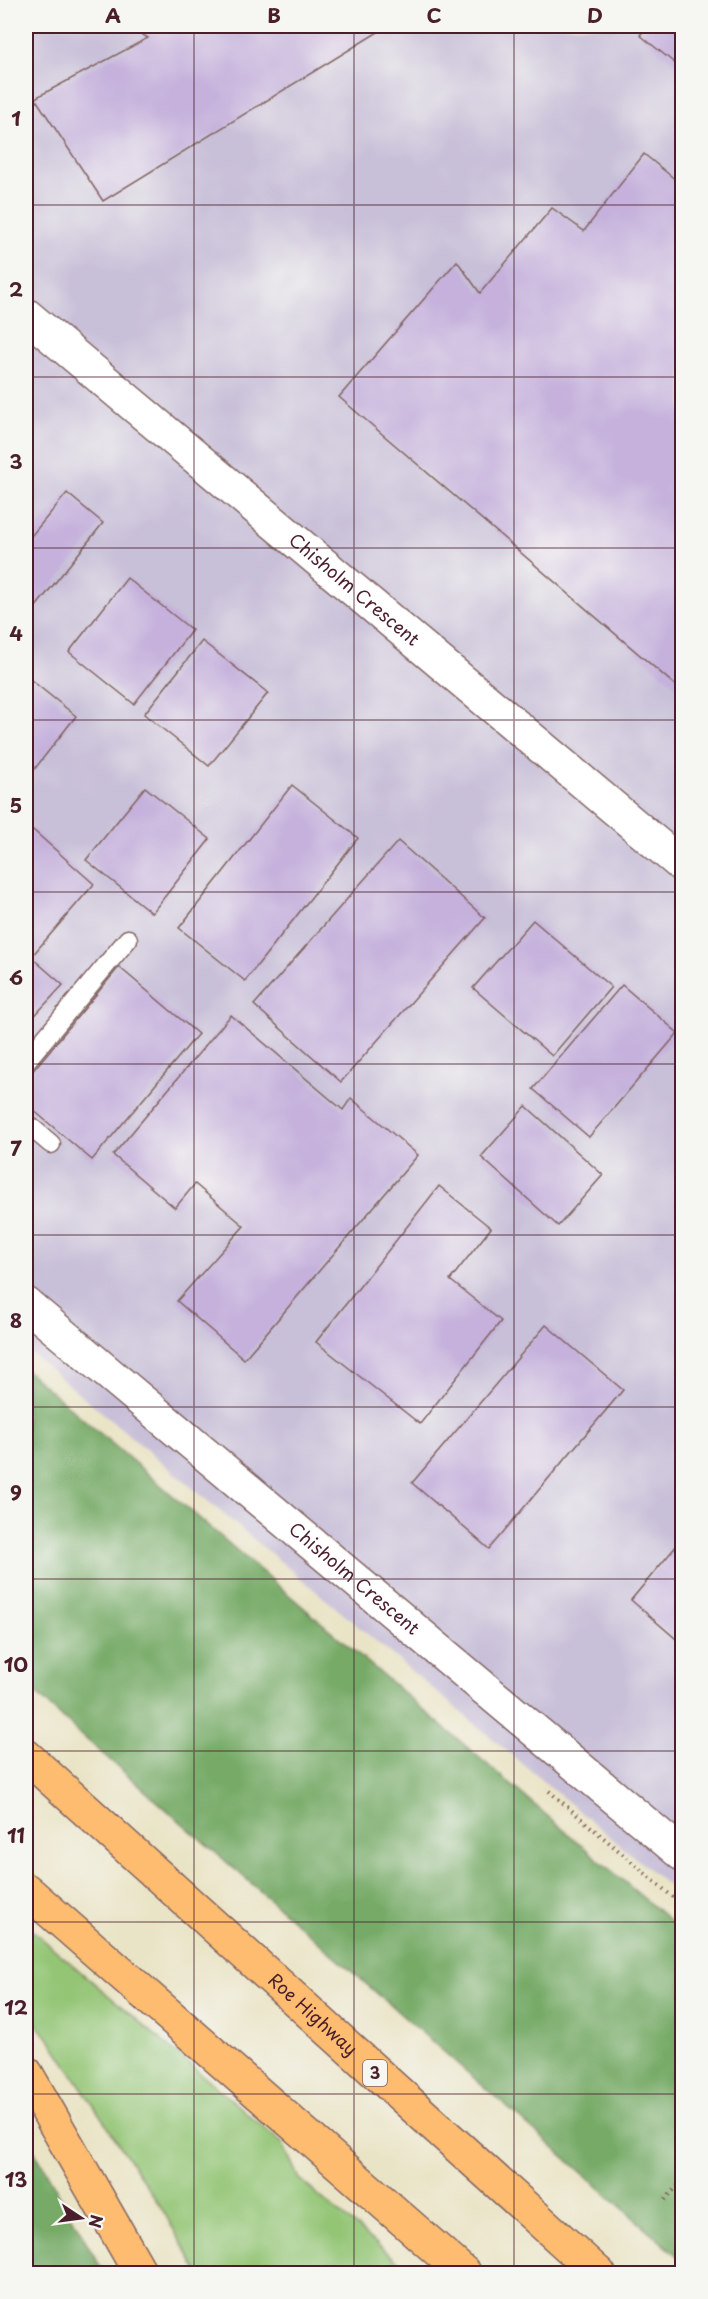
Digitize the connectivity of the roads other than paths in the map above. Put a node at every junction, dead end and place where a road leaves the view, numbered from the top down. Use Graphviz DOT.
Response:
graph roads {
  1 [pos="26,315"];
  2 [pos="682,865"];
  3 [pos="128,939"];
  4 [pos="26,1061"];
  5 [pos="26,1123"];
  6 [pos="51,1144"];
  7 [pos="26,1304"];
  8 [pos="26,1756"];
  9 [pos="682,1854"];
  10 [pos="26,1890"];
  11 [pos="26,2073"];
  12 [pos="141,2274"];
  13 [pos="465,2274"];
  14 [pos="599,2274"];
  1 -- 2 [label="street, Chisholm Crescent"];
  3 -- 4 [label="lane"];
  5 -- 6 [label="lane"];
  7 -- 9 [label="street, Chisholm Crescent"];
  8 -- 14 [label="highway, Roe Highway / 3"];
  10 -- 13 [label="highway"];
  11 -- 12 [label="highway"];
}
